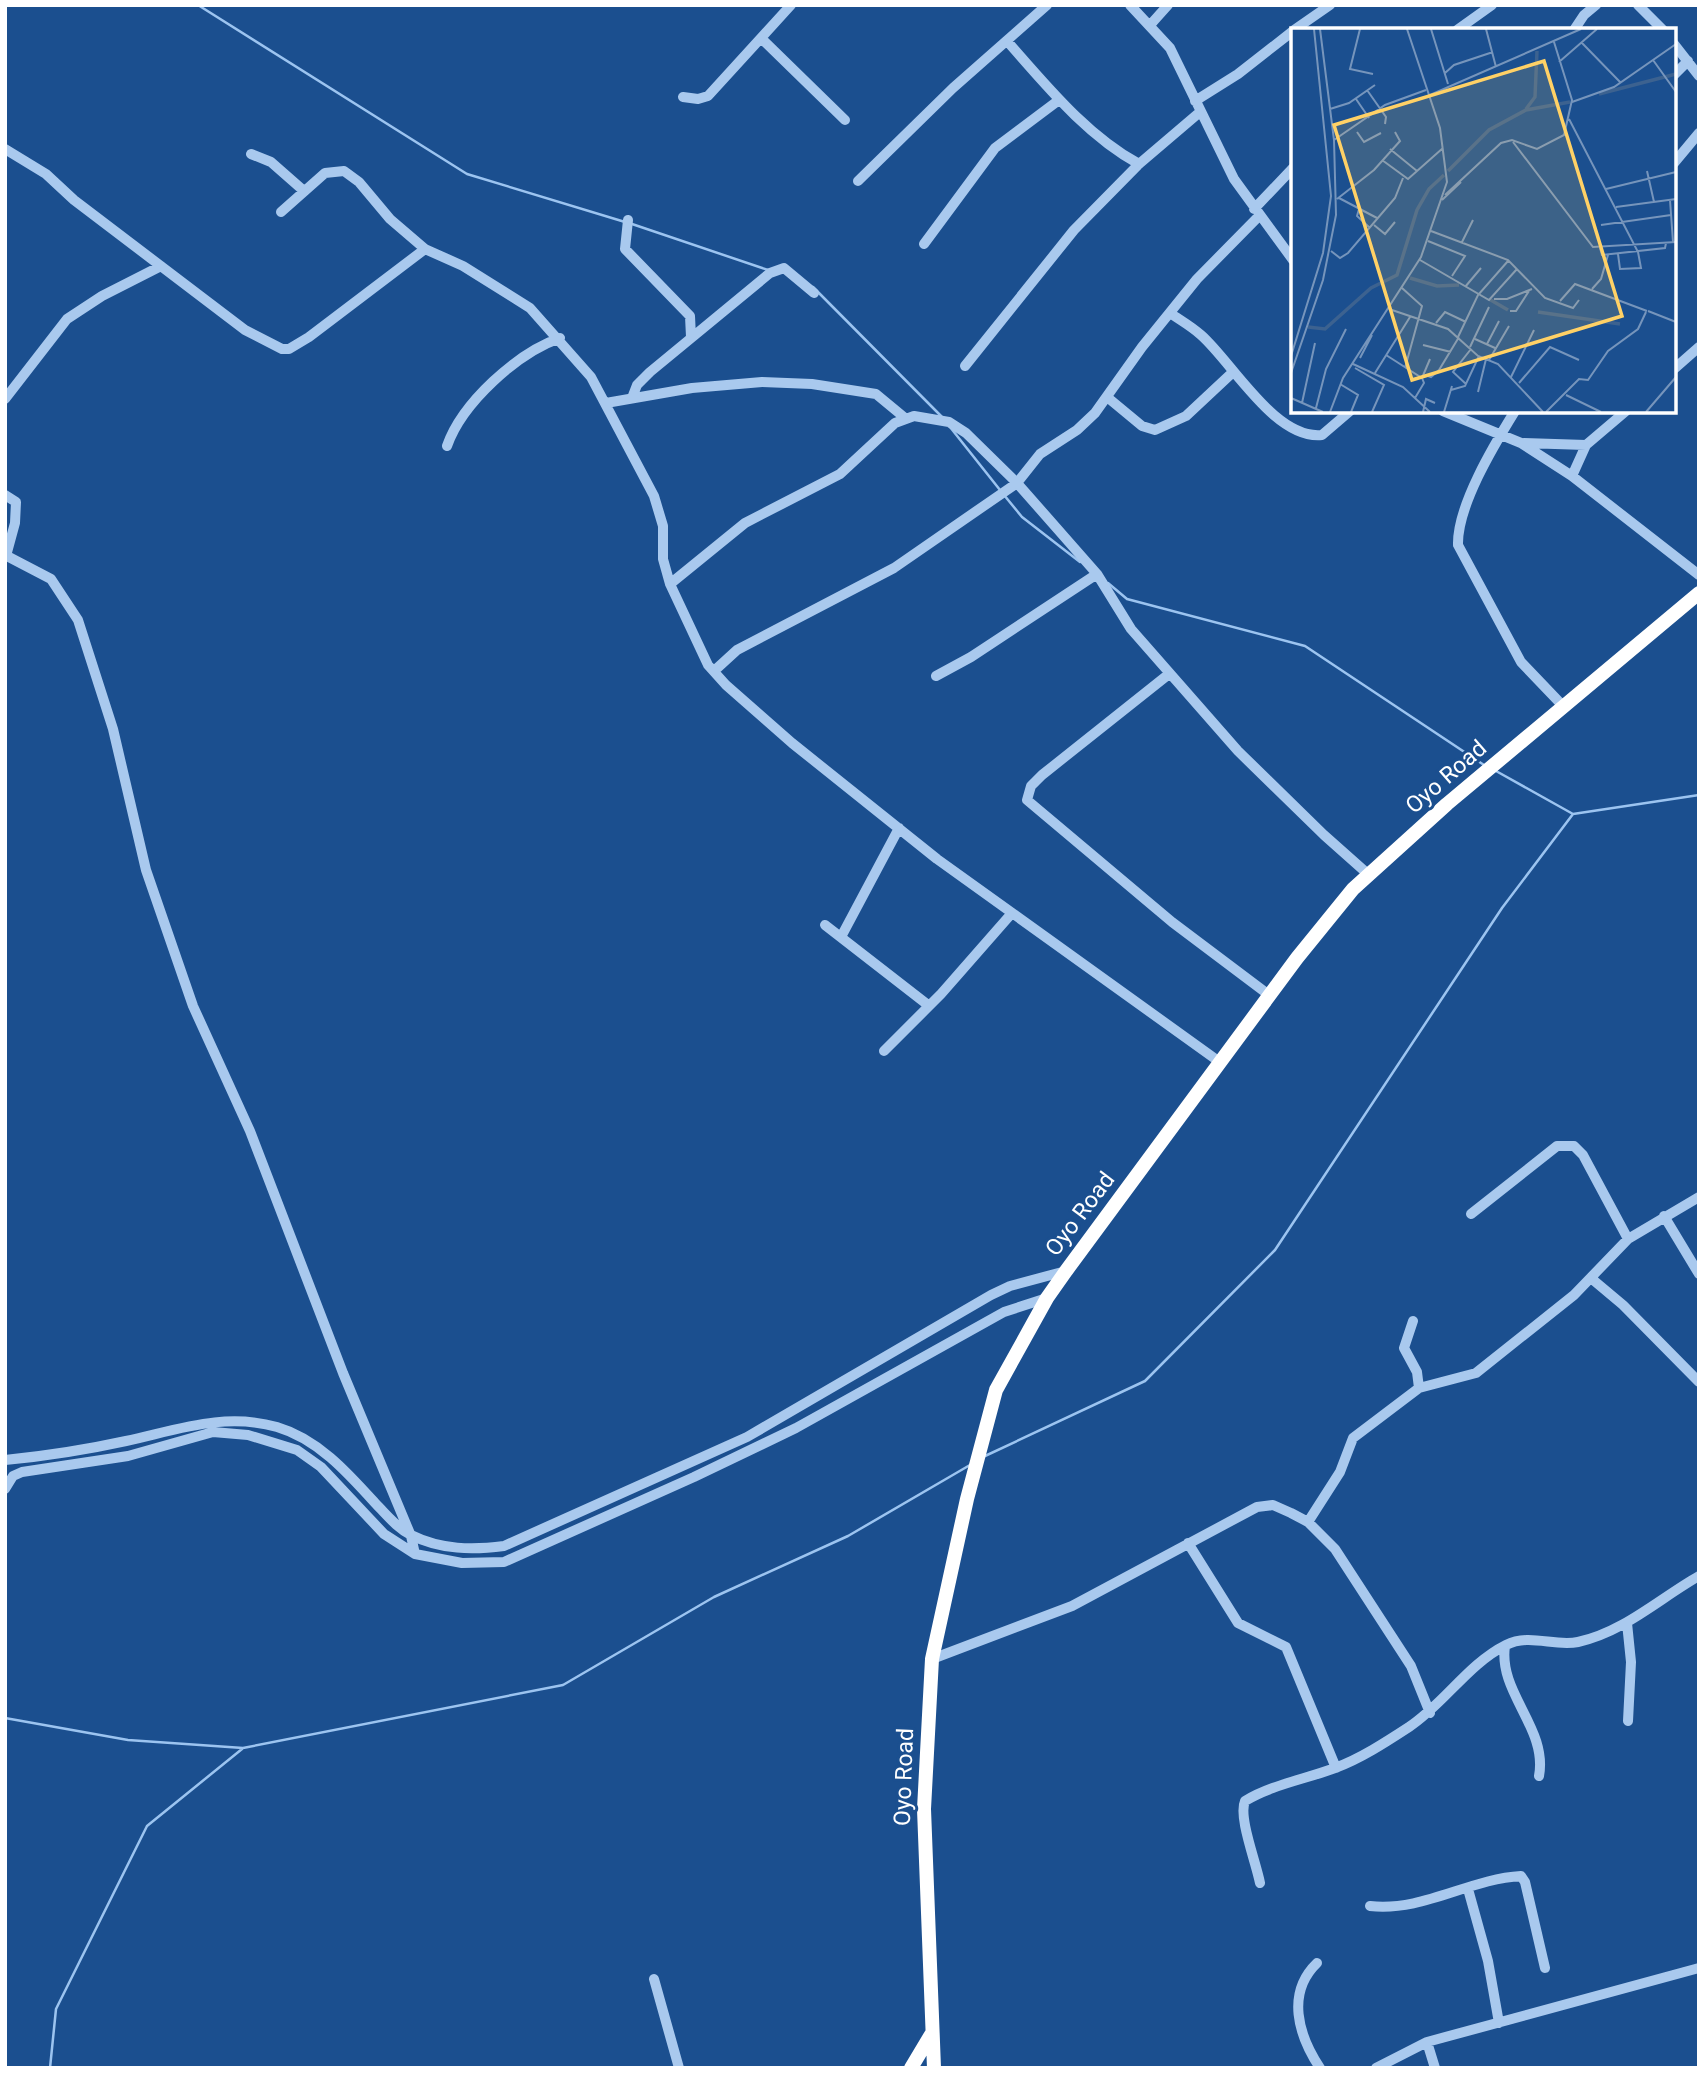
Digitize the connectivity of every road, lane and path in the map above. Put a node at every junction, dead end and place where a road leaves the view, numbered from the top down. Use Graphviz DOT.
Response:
graph roads {
  1 [pos="792,5"];
  2 [pos="1047,5"];
  3 [pos="1130,5"];
  4 [pos="1168,5"];
  5 [pos="1330,5"];
  6 [pos="1492,5"];
  7 [pos="1638,5"];
  8 [pos="1593,6"];
  9 [pos="1150,24"];
  10 [pos="1296,28"];
  11 [pos="1460,28"];
  12 [pos="1576,28"];
  13 [pos="1661,28"];
  14 [pos="1291,32"];
  15 [pos="762,39"];
  16 [pos="1007,41"];
  17 [pos="1676,46"];
  18 [pos="1688,61"];
  19 [pos="1676,73"];
  20 [pos="1699,76"];
  21 [pos="683,97"];
  22 [pos="1059,100"];
  23 [pos="1195,101"];
  24 [pos="1200,112"];
  25 [pos="845,120"];
  26 [pos="1699,133"];
  27 [pos="5,149"];
  28 [pos="251,154"];
  29 [pos="1676,161"];
  30 [pos="1139,164"];
  31 [pos="1291,170"];
  32 [pos="858,181"];
  33 [pos="304,191"];
  34 [pos="281,212"];
  35 [pos="1256,213"];
  36 [pos="628,220"];
  37 [pos="924,244"];
  38 [pos="425,249"];
  39 [pos="1291,257"];
  40 [pos="161,266"];
  41 [pos="814,293"];
  42 [pos="1170,313"];
  43 [pos="691,337"];
  44 [pos="560,338"];
  45 [pos="1699,347"];
  46 [pos="965,366"];
  47 [pos="1676,367"];
  48 [pos="1232,373"];
  49 [pos="1107,397"];
  50 [pos="632,398"];
  51 [pos="5,399"];
  52 [pos="606,403"];
  53 [pos="1348,413"];
  54 [pos="1448,413"];
  55 [pos="1514,413"];
  56 [pos="1624,413"];
  57 [pos="905,418"];
  58 [pos="1500,435"];
  59 [pos="1521,443"];
  60 [pos="1586,445"];
  61 [pos="447,446"];
  62 [pos="1572,476"];
  63 [pos="1013,486"];
  64 [pos="5,495"];
  65 [pos="6,556"];
  66 [pos="1097,574"];
  67 [pos="1699,575"];
  68 [pos="670,584"];
  69 [pos="1699,593"];
  70 [pos="714,671"];
  71 [pos="1169,674"];
  72 [pos="936,676"];
  73 [pos="1564,707"];
  74 [pos="899,828"];
  75 [pos="1369,875"];
  76 [pos="1012,913"];
  77 [pos="825,925"];
  78 [pos="841,937"];
  79 [pos="1269,995"];
  80 [pos="928,1005"];
  81 [pos="884,1051"];
  82 [pos="1221,1063"];
  83 [pos="1699,1198"];
  84 [pos="1471,1214"];
  85 [pos="1664,1216"];
  86 [pos="1628,1239"];
  87 [pos="1066,1271"];
  88 [pos="1699,1274"];
  89 [pos="1592,1279"];
  90 [pos="1047,1298"];
  91 [pos="1413,1321"];
  92 [pos="1699,1382"];
  93 [pos="1419,1388"];
  94 [pos="5,1460"];
  95 [pos="5,1489"];
  96 [pos="1308,1522"];
  97 [pos="411,1535"];
  98 [pos="1188,1543"];
  99 [pos="415,1554"];
  100 [pos="1699,1576"];
  101 [pos="1627,1623"];
  102 [pos="1505,1646"];
  103 [pos="932,1659"];
  104 [pos="1430,1713"];
  105 [pos="1628,1721"];
  106 [pos="1336,1768"];
  107 [pos="1539,1776"];
  108 [pos="1260,1883"];
  109 [pos="1468,1889"];
  110 [pos="1370,1906"];
  111 [pos="1317,1963"];
  112 [pos="1545,1968"];
  113 [pos="1699,1968"];
  114 [pos="654,1979"];
  115 [pos="1499,2023"];
  116 [pos="932,2033"];
  117 [pos="1427,2042"];
  118 [pos="679,2068"];
  119 [pos="911,2068"];
  120 [pos="934,2068"];
  121 [pos="1320,2068"];
  122 [pos="1376,2068"];
  123 [pos="1436,2068"];
  1 -- 15 [label="street"];
  2 -- 16 [label="street"];
  3 -- 9 [label="street"];
  4 -- 9 [label="street"];
  5 -- 10 [label="street"];
  6 -- 11 [label="street"];
  7 -- 13 [label="street"];
  8 -- 12 [label="street"];
  9 -- 23 [label="street"];
  14 -- 23 [label="street"];
  15 -- 21 [label="street"];
  15 -- 25 [label="street"];
  16 -- 22 [label="street"];
  16 -- 32 [label="street"];
  17 -- 18 [label="street"];
  18 -- 19 [label="street"];
  18 -- 20 [label="street"];
  22 -- 30 [label="street"];
  22 -- 37 [label="street"];
  23 -- 24 [label="street"];
  24 -- 30 [label="street"];
  24 -- 35 [label="street"];
  26 -- 29 [label="street"];
  27 -- 40 [label="street"];
  28 -- 33 [label="street"];
  30 -- 46 [label="street"];
  31 -- 35 [label="street"];
  33 -- 34 [label="street"];
  33 -- 38 [label="street"];
  35 -- 39 [label="street"];
  35 -- 42 [label="street"];
  36 -- 43 [label="street"];
  38 -- 40 [label="street"];
  38 -- 44 [label="street"];
  40 -- 51 [label="street"];
  41 -- 43 [label="street"];
  42 -- 48 [label="street"];
  42 -- 49 [label="street"];
  43 -- 50 [label="street"];
  44 -- 52 [label="street"];
  44 -- 61 [label="street"];
  45 -- 47 [label="street"];
  48 -- 49 [label="street"];
  48 -- 53 [label="street"];
  49 -- 63 [label="street"];
  50 -- 52 [label="street"];
  50 -- 57 [label="street"];
  52 -- 68 [label="street"];
  54 -- 58 [label="street"];
  55 -- 58 [label="street"];
  56 -- 60 [label="street"];
  57 -- 63 [label="street"];
  57 -- 68 [label="street"];
  58 -- 59 [label="street"];
  58 -- 73 [label="street"];
  59 -- 60 [label="street"];
  59 -- 62 [label="street"];
  60 -- 62 [label="street"];
  62 -- 67 [label="street"];
  63 -- 66 [label="street"];
  63 -- 70 [label="street"];
  64 -- 65 [label="street"];
  65 -- 97 [label="street"];
  66 -- 71 [label="street"];
  66 -- 72 [label="street"];
  68 -- 70 [label="street"];
  69 -- 73 [label="highway, Oyo Road"];
  70 -- 74 [label="street"];
  71 -- 75 [label="street"];
  71 -- 79 [label="street"];
  73 -- 75 [label="highway, Oyo Road"];
  74 -- 76 [label="street"];
  74 -- 78 [label="street"];
  75 -- 79 [label="highway, Oyo Road"];
  76 -- 80 [label="street"];
  76 -- 82 [label="street"];
  77 -- 78 [label="street"];
  78 -- 80 [label="street"];
  79 -- 82 [label="highway, Oyo Road"];
  80 -- 81 [label="street"];
  82 -- 87 [label="highway, Oyo Road"];
  83 -- 85 [label="street"];
  84 -- 86 [label="street"];
  85 -- 86 [label="street"];
  85 -- 88 [label="street"];
  86 -- 89 [label="street"];
  87 -- 90 [label="highway, Oyo Road"];
  87 -- 97 [label="street"];
  89 -- 92 [label="street"];
  89 -- 93 [label="street"];
  90 -- 99 [label="street"];
  90 -- 103 [label="highway, Oyo Road"];
  91 -- 93 [label="street"];
  93 -- 96 [label="street"];
  94 -- 97 [label="street"];
  95 -- 99 [label="street"];
  96 -- 98 [label="street"];
  96 -- 104 [label="street"];
  97 -- 99 [label="street"];
  98 -- 103 [label="street"];
  98 -- 106 [label="street"];
  100 -- 101 [label="street"];
  101 -- 102 [label="street"];
  101 -- 105 [label="street"];
  102 -- 104 [label="street"];
  102 -- 107 [label="street"];
  103 -- 116 [label="highway, Oyo Road"];
  104 -- 106 [label="street"];
  106 -- 108 [label="street"];
  109 -- 110 [label="street"];
  109 -- 112 [label="street"];
  109 -- 115 [label="street"];
  111 -- 121 [label="street"];
  113 -- 115 [label="street"];
  114 -- 118 [label="street"];
  115 -- 117 [label="street"];
  116 -- 119 [label="highway"];
  116 -- 120 [label="highway, Oyo Road"];
  117 -- 122 [label="street"];
  117 -- 123 [label="street"];
}
